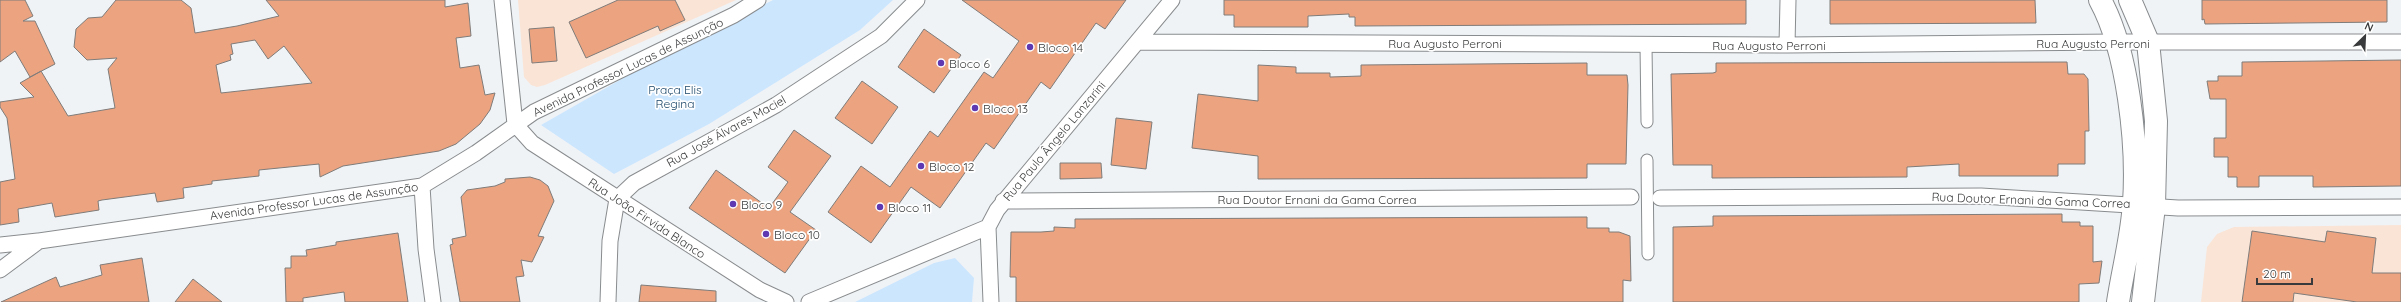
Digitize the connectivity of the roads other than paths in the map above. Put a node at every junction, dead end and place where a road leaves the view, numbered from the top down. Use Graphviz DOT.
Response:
graph roads {
  1 [pos="502,0"];
  2 [pos="758,0"];
  3 [pos="917,0"];
  4 [pos="1172,0"];
  5 [pos="1788,0"];
  6 [pos="2100,0"];
  7 [pos="2130,0"];
  8 [pos="1137,42"];
  9 [pos="2118,42"];
  10 [pos="2148,42"];
  11 [pos="2401,42"];
  12 [pos="1646,45"];
  13 [pos="1788,45"];
  14 [pos="1647,122"];
  15 [pos="515,124"];
  16 [pos="1647,160"];
  17 [pos="422,186"];
  18 [pos="1631,198"];
  19 [pos="1654,198"];
  20 [pos="617,199"];
  21 [pos="1003,201"];
  22 [pos="2144,205"];
  23 [pos="2401,207"];
  24 [pos="988,227"];
  25 [pos="39,241"];
  26 [pos="0,245"];
  27 [pos="1648,254"];
  28 [pos="0,270"];
  29 [pos="433,302"];
  30 [pos="608,302"];
  31 [pos="786,302"];
  32 [pos="809,302"];
  33 [pos="991,302"];
  34 [pos="2118,302"];
  35 [pos="2143,302"];
  1 -- 15 [label="street"];
  2 -- 15 [label="street, Avenida Professor Lucas de Assunção"];
  3 -- 20 [label="street, Rua José Álvares Maciel"];
  4 -- 8 [label="street, Rua Paulo Ângelo Lanzarini"];
  5 -- 13 [label="street"];
  6 -- 9 [label="main road"];
  7 -- 10 [label="main road"];
  8 -- 12 [label="street, Rua Augusto Perroni"];
  8 -- 21 [label="street, Rua Paulo Ângelo Lanzarini"];
  9 -- 10 [label="street, Rua Augusto Perroni"];
  9 -- 13 [label="street, Rua Augusto Perroni"];
  9 -- 22 [label="main road"];
  10 -- 11 [label="street, Rua Augusto Perroni"];
  10 -- 22 [label="main road"];
  12 -- 13 [label="street, Rua Augusto Perroni"];
  12 -- 14 [label="street"];
  15 -- 17 [label="street, Avenida Professor Lucas de Assunção"];
  15 -- 20 [label="street, Rua João Firvida Blanco"];
  16 -- 19 [label="street"];
  17 -- 25 [label="street, Avenida Professor Lucas de Assunção"];
  17 -- 29 [label="street"];
  18 -- 19 [label="street"];
  18 -- 21 [label="street, Rua Doutor Ernani da Gama Correa"];
  19 -- 22 [label="street, Rua Doutor Ernani da Gama Correa"];
  19 -- 27 [label="street"];
  20 -- 30 [label="street"];
  20 -- 31 [label="street, Rua João Firvida Blanco"];
  21 -- 24 [label="street, Rua Paulo Ângelo Lanzarini"];
  22 -- 23 [label="street, Rua Doutor Ernani da Gama Correa"];
  22 -- 34 [label="main road"];
  22 -- 35 [label="main road"];
  24 -- 32 [label="street"];
  24 -- 33 [label="street"];
  25 -- 26 [label="street"];
  25 -- 28 [label="street, Avenida Professor Lucas de Assunção"];
}
